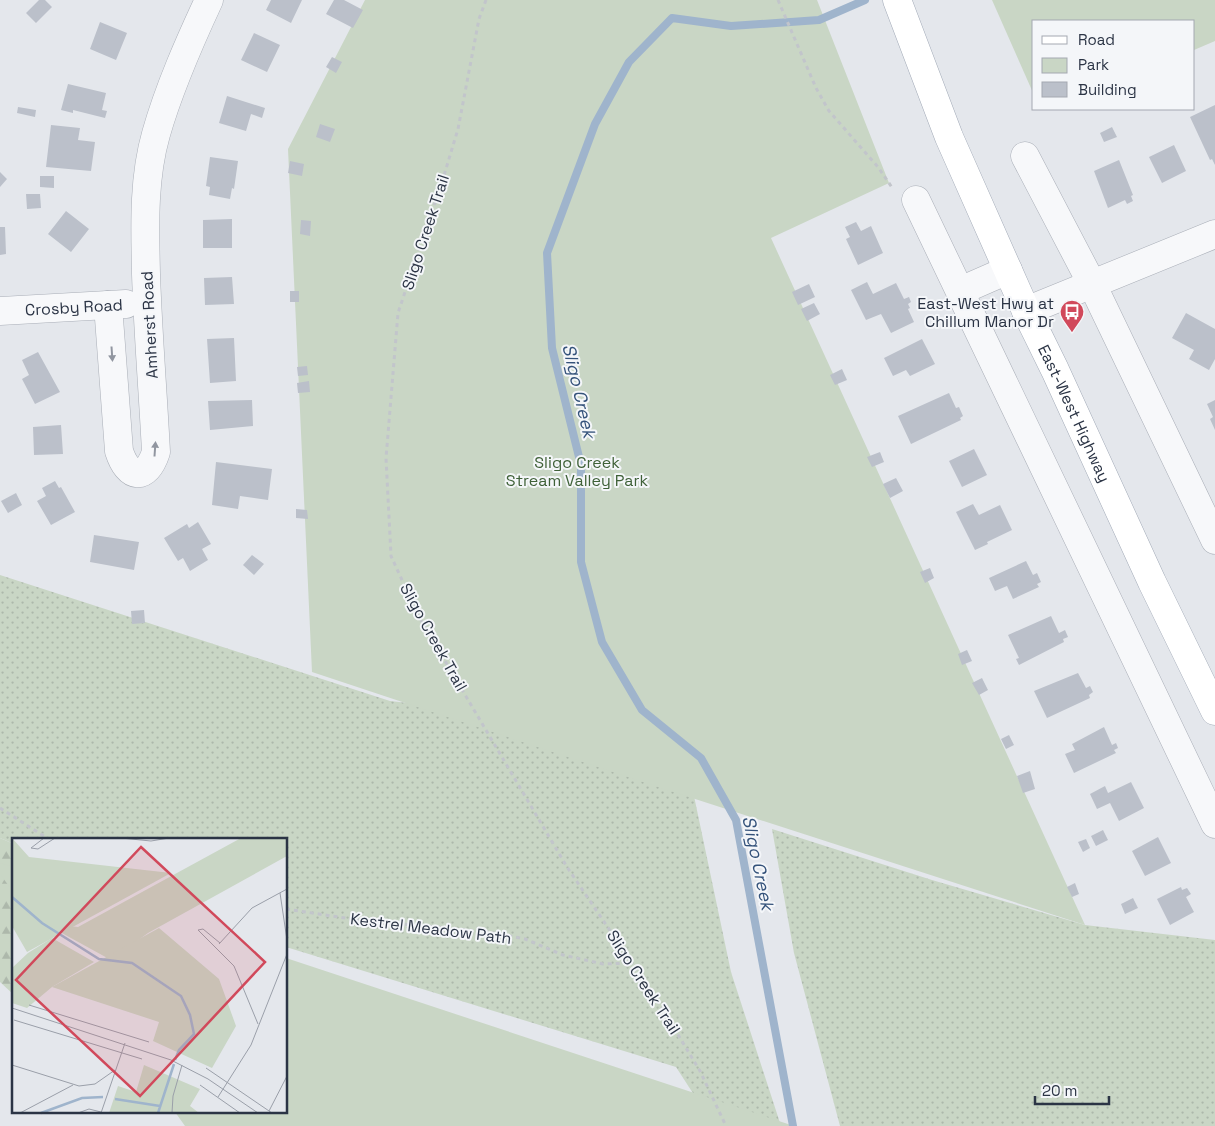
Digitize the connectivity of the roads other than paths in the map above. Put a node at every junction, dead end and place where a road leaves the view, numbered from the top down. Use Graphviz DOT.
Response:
graph roads {
  1 [pos="209,0"];
  2 [pos="899,8"];
  3 [pos="1025,156"];
  4 [pos="916,200"];
  5 [pos="1212,237"];
  6 [pos="1008,270"];
  7 [pos="1092,284"];
  8 [pos="960,291"];
  9 [pos="147,302"];
  10 [pos="108,305"];
  11 [pos="0,311"];
  12 [pos="1026,311"];
  13 [pos="1215,540"];
  14 [pos="1215,711"];
  15 [pos="1215,824"];
  1 -- 9 [label="street, Amherst Road"];
  2 -- 6 [label="main road, East-West Highway"];
  3 -- 7 [label="street"];
  4 -- 8 [label="street"];
  5 -- 7 [label="street"];
  6 -- 8 [label="street"];
  6 -- 12 [label="main road, East-West Highway"];
  7 -- 12 [label="street"];
  7 -- 13 [label="street"];
  8 -- 15 [label="street"];
  9 -- 10 [label="street, Crosby Road"];
  10 -- 9 [label="street, Amherst Road, one-way"];
  10 -- 11 [label="street, Crosby Road"];
  12 -- 14 [label="main road, East-West Highway"];
}
